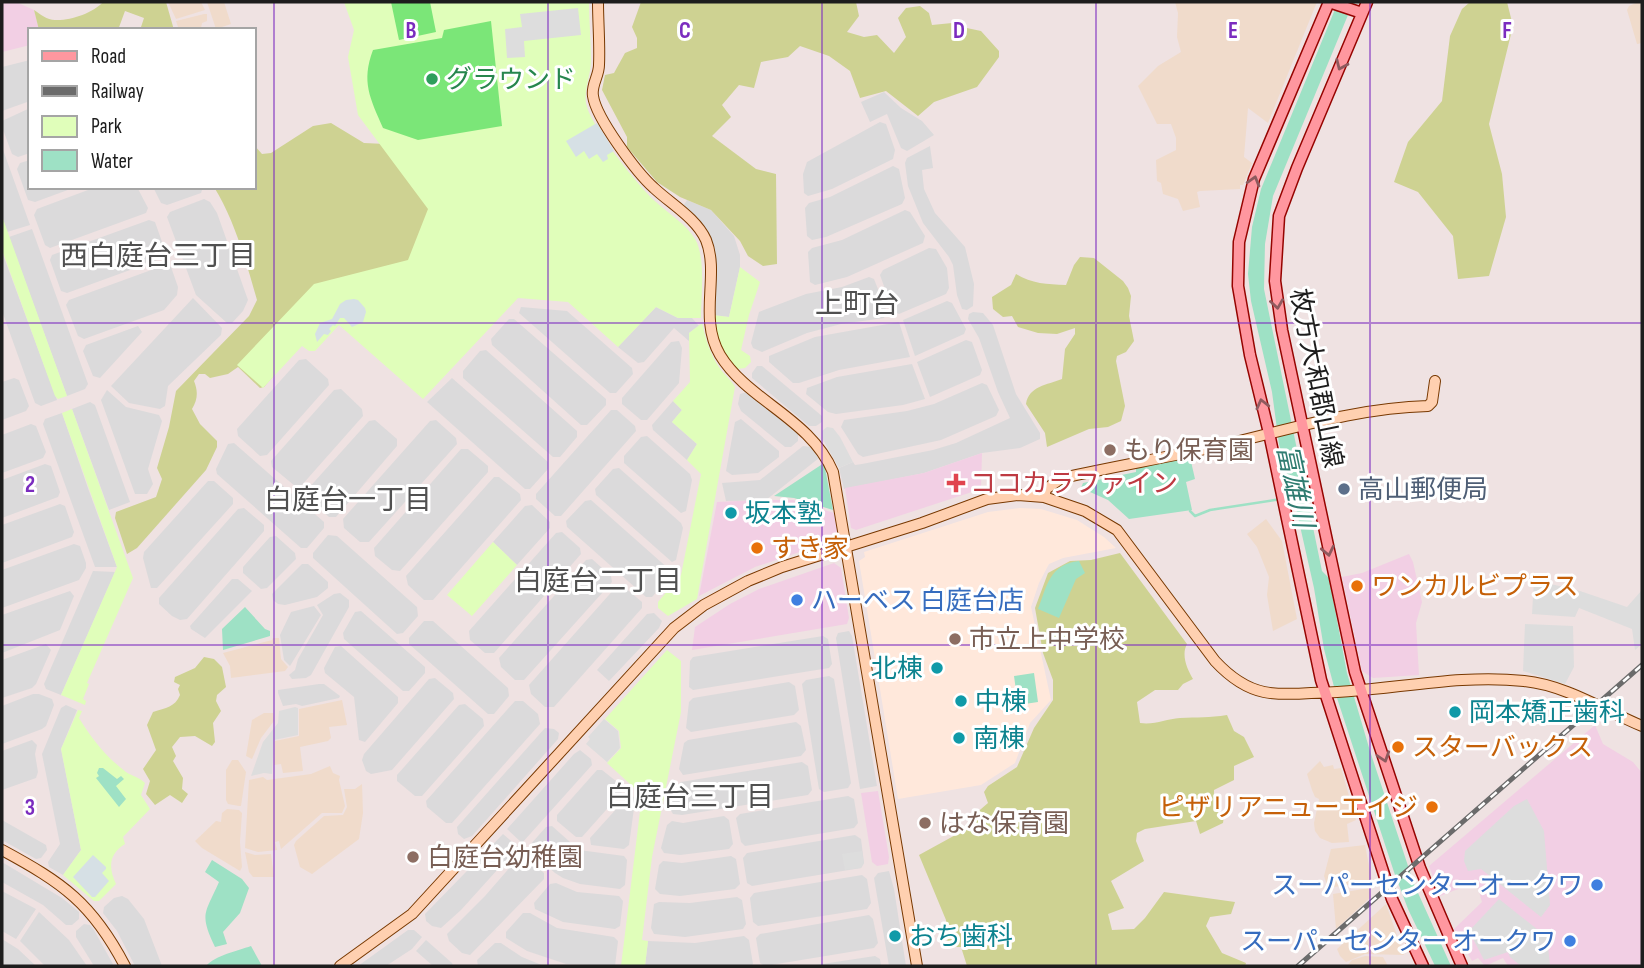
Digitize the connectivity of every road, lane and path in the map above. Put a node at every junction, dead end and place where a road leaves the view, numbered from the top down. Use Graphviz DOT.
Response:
graph roads {
  1 [pos="598,2"];
  2 [pos="1329,2"];
  3 [pos="1364,7"];
  4 [pos="1436,381"];
  5 [pos="1303,425"];
  6 [pos="1269,433"];
  7 [pos="1044,497"];
  8 [pos="846,547"];
  9 [pos="1363,692"];
  10 [pos="1325,694"];
  11 [pos="1642,726"];
  12 [pos="2,850"];
  13 [pos="125,966"];
  14 [pos="340,966"];
  15 [pos="917,966"];
  16 [pos="1423,966"];
  17 [pos="1462,966"];
  1 -- 8 [label="street"];
  2 -- 3 [label="main road"];
  6 -- 2 [label="main road, one-way"];
  3 -- 5 [label="main road, 枚方大和郡山線, one-way"];
  4 -- 5 [label="street"];
  5 -- 6 [label="street"];
  5 -- 9 [label="main road, 枚方大和郡山線, one-way"];
  6 -- 7 [label="street"];
  6 -- 10 [label="main road"];
  7 -- 8 [label="street"];
  7 -- 10 [label="street"];
  8 -- 14 [label="street"];
  8 -- 15 [label="street"];
  9 -- 10 [label="street"];
  9 -- 11 [label="street"];
  9 -- 17 [label="main road, 枚方大和郡山線, one-way"];
  10 -- 16 [label="main road"];
  12 -- 13 [label="street"];
}
